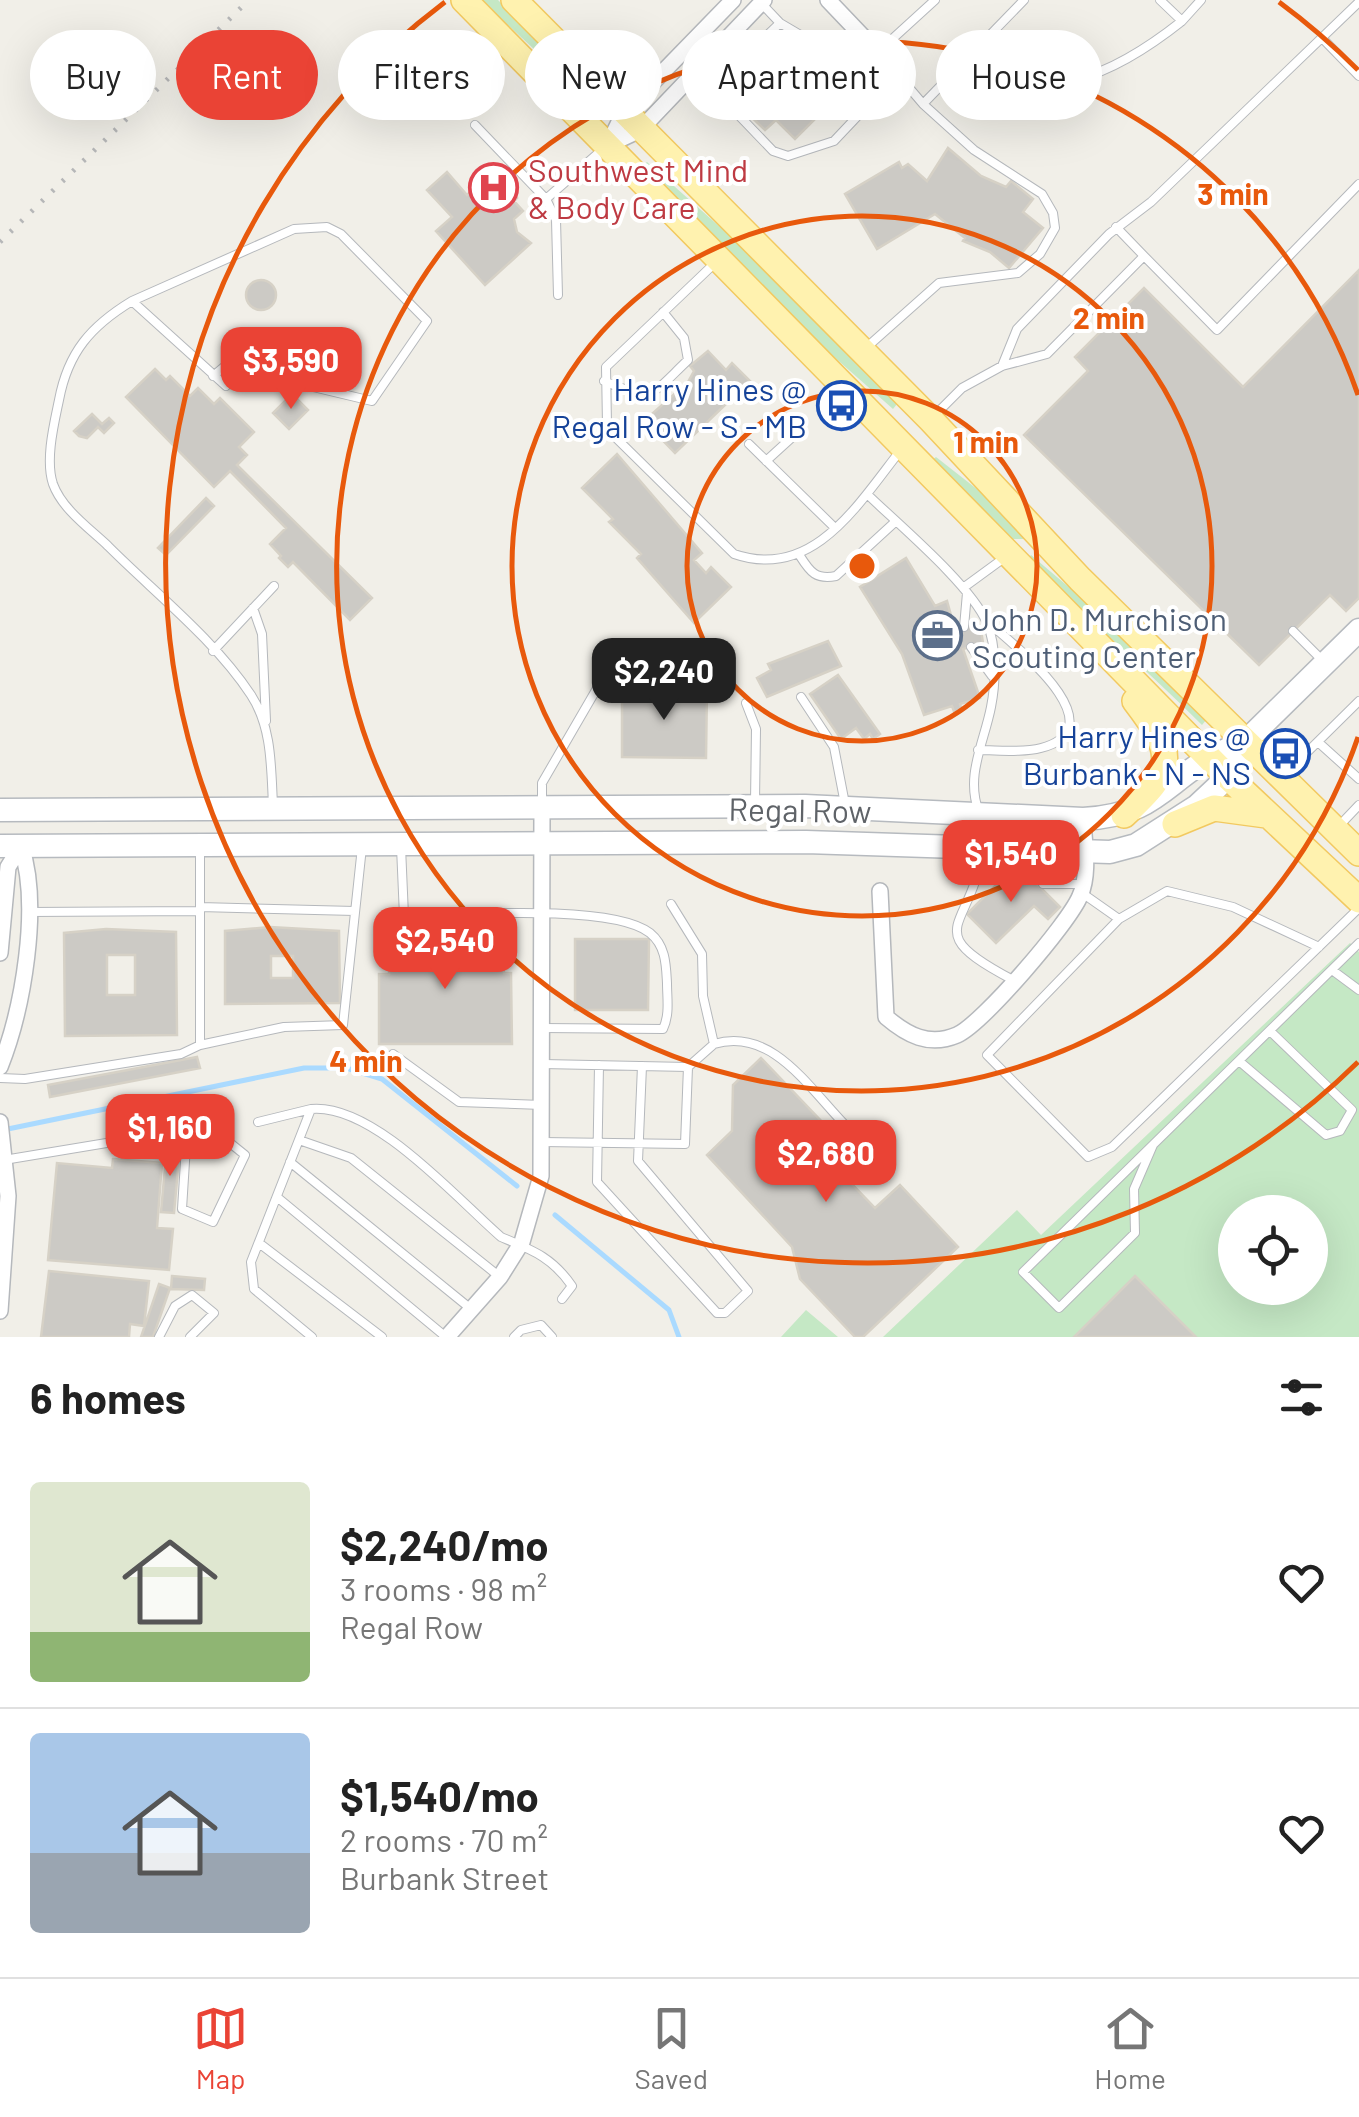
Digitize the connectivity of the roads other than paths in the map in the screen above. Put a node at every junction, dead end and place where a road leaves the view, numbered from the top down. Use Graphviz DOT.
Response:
graph roads {
  1 [pos="464,0"];
  2 [pos="514,0"];
  3 [pos="732,0"];
  4 [pos="828,0"];
  5 [pos="924,0"];
  6 [pos="935,0"];
  7 [pos="1024,0"];
  8 [pos="1160,0"];
  9 [pos="1201,0"];
  10 [pos="762,2"];
  11 [pos="1359,2"];
  12 [pos="920,10"];
  13 [pos="1182,21"];
  14 [pos="780,23"];
  15 [pos="703,30"];
  16 [pos="736,30"];
  17 [pos="773,30"];
  18 [pos="792,30"];
  19 [pos="856,30"];
  20 [pos="905,30"];
  21 [pos="994,30"];
  22 [pos="1322,38"];
  23 [pos="682,53"];
  24 [pos="1102,73"];
  25 [pos="1359,76"];
  26 [pos="682,82"];
  27 [pos="936,90"];
  28 [pos="916,96"];
  29 [pos="923,104"];
  30 [pos="744,120"];
  31 [pos="854,120"];
  32 [pos="632,121"];
  33 [pos="475,125"];
  34 [pos="608,145"];
  35 [pos="1359,184"];
  36 [pos="546,199"];
  37 [pos="1116,227"];
  38 [pos="1144,256"];
  39 [pos="719,258"];
  40 [pos="558,294"];
  41 [pos="132,300"];
  42 [pos="663,312"];
  43 [pos="862,351"];
  44 [pos="1002,366"];
  45 [pos="213,376"];
  46 [pos="604,381"];
  47 [pos="226,386"];
  48 [pos="783,417"];
  49 [pos="931,420"];
  50 [pos="750,444"];
  51 [pos="904,446"];
  52 [pos="766,460"];
  53 [pos="867,494"];
  54 [pos="895,522"];
  55 [pos="834,527"];
  56 [pos="1010,554"];
  57 [pos="800,556"];
  58 [pos="1080,578"];
  59 [pos="274,586"];
  60 [pos="965,590"];
  61 [pos="254,608"];
  62 [pos="986,620"];
  63 [pos="964,627"];
  64 [pos="1359,630"];
  65 [pos="1293,631"];
  66 [pos="1100,646"];
  67 [pos="972,647"];
  68 [pos="213,652"];
  69 [pos="1325,663"];
  70 [pos="603,678"];
  71 [pos="993,678"];
  72 [pos="801,697"];
  73 [pos="1359,701"];
  74 [pos="746,704"];
  75 [pos="266,724"];
  76 [pos="1245,742"];
  77 [pos="1318,742"];
  78 [pos="978,750"];
  79 [pos="1209,758"];
  80 [pos="1357,775"];
  81 [pos="1228,777"];
  82 [pos="1281,778"];
  83 [pos="1359,805"];
  84 [pos="755,806"];
  85 [pos="542,808"];
  86 [pos="846,808"];
  87 [pos="274,809"];
  88 [pos="10,810"];
  89 [pos="1124,815"];
  90 [pos="981,816"];
  91 [pos="1271,816"];
  92 [pos="1083,820"];
  93 [pos="1175,824"];
  94 [pos="1335,830"];
  95 [pos="754,843"];
  96 [pos="362,844"];
  97 [pos="401,844"];
  98 [pos="543,844"];
  99 [pos="200,845"];
  100 [pos="274,845"];
  101 [pos="10,846"];
  102 [pos="881,847"];
  103 [pos="982,851"];
  104 [pos="1041,853"];
  105 [pos="1359,853"];
  106 [pos="1085,854"];
  107 [pos="1083,889"];
  108 [pos="880,891"];
  109 [pos="671,904"];
  110 [pos="1359,904"];
  111 [pos="200,909"];
  112 [pos="2,910"];
  113 [pos="355,911"];
  114 [pos="28,912"];
  115 [pos="544,913"];
  116 [pos="1119,919"];
  117 [pos="1359,943"];
  118 [pos="1319,947"];
  119 [pos="0,953"];
  120 [pos="1332,970"];
  121 [pos="1013,980"];
  122 [pos="1359,990"];
  123 [pos="542,1028"];
  124 [pos="1270,1031"];
  125 [pos="714,1044"];
  126 [pos="200,1045"];
  127 [pos="393,1054"];
  128 [pos="1239,1061"];
  129 [pos="542,1064"];
  130 [pos="599,1065"];
  131 [pos="642,1066"];
  132 [pos="688,1066"];
  133 [pos="0,1067"];
  134 [pos="0,1078"];
  135 [pos="542,1106"];
  136 [pos="311,1109"];
  137 [pos="0,1122"];
  138 [pos="258,1122"];
  139 [pos="187,1130"];
  140 [pos="850,1130"];
  141 [pos="299,1140"];
  142 [pos="542,1142"];
  143 [pos="595,1144"];
  144 [pos="1153,1145"];
  145 [pos="640,1146"];
  146 [pos="3,1156"];
  147 [pos="290,1162"];
  148 [pos="277,1197"];
  149 [pos="259,1242"];
  150 [pos="522,1242"];
  151 [pos="500,1277"];
  152 [pos="562,1300"];
  153 [pos="471,1309"];
  154 [pos="0,1311"];
  155 [pos="159,1337"];
  156 [pos="190,1337"];
  157 [pos="312,1337"];
  158 [pos="382,1337"];
  159 [pos="447,1337"];
  160 [pos="514,1337"];
  161 [pos="552,1337"];
  1 -- 34 [label="main road"];
  2 -- 32 [label="main road"];
  3 -- 15 [label="street"];
  4 -- 19 [label="street"];
  5 -- 12 [label="lane"];
  6 -- 12 [label="lane"];
  7 -- 21 [label="lane"];
  8 -- 13 [label="lane"];
  9 -- 13 [label="lane"];
  10 -- 14 [label="lane"];
  10 -- 16 [label="street"];
  11 -- 22 [label="lane"];
  12 -- 20 [label="lane"];
  13 -- 24 [label="lane"];
  14 -- 17 [label="lane"];
  14 -- 18 [label="lane"];
  22 -- 25 [label="lane"];
  22 -- 37 [label="lane"];
  23 -- 32 [label="street"];
  26 -- 32 [label="street"];
  27 -- 29 [label="lane"];
  28 -- 29 [label="lane"];
  29 -- 43 [label="lane"];
  30 -- 31 [label="lane"];
  32 -- 34 [label="street"];
  32 -- 34 [label="street"];
  32 -- 43 [label="main road"];
  33 -- 36 [label="lane"];
  34 -- 36 [label="lane"];
  34 -- 39 [label="main road"];
  35 -- 38 [label="lane"];
  36 -- 40 [label="lane"];
  37 -- 38 [label="lane"];
  37 -- 44 [label="lane"];
  38 -- 44 [label="lane"];
  39 -- 42 [label="lane"];
  39 -- 51 [label="main road"];
  41 -- 45 [label="lane"];
  41 -- 45 [label="lane"];
  41 -- 68 [label="lane"];
  42 -- 46 [label="lane"];
  42 -- 46 [label="lane"];
  43 -- 49 [label="main road"];
  44 -- 49 [label="lane"];
  45 -- 47 [label="lane"];
  46 -- 57 [label="lane"];
  48 -- 52 [label="lane"];
  49 -- 51 [label="main road"];
  49 -- 58 [label="main road"];
  50 -- 52 [label="lane"];
  51 -- 53 [label="lane"];
  51 -- 56 [label="main road"];
  52 -- 55 [label="lane"];
  53 -- 54 [label="lane"];
  53 -- 55 [label="lane"];
  54 -- 57 [label="lane"];
  54 -- 60 [label="lane"];
  55 -- 57 [label="lane"];
  56 -- 58 [label="main road"];
  56 -- 60 [label="lane"];
  56 -- 66 [label="main road"];
  58 -- 76 [label="main road"];
  59 -- 61 [label="lane"];
  60 -- 62 [label="lane"];
  60 -- 63 [label="lane"];
  61 -- 68 [label="lane"];
  61 -- 75 [label="lane"];
  62 -- 71 [label="lane"];
  62 -- 78 [label="lane"];
  64 -- 69 [label="main road"];
  65 -- 69 [label="lane"];
  66 -- 79 [label="main road"];
  66 -- 89 [label="main road"];
  67 -- 71 [label="lane"];
  68 -- 75 [label="lane"];
  69 -- 76 [label="main road"];
  70 -- 85 [label="lane"];
  71 -- 78 [label="lane"];
  72 -- 86 [label="lane"];
  73 -- 77 [label="lane"];
  74 -- 84 [label="lane"];
  75 -- 87 [label="lane"];
  76 -- 79 [label="main road, Regal Row"];
  76 -- 81 [label="main road, Regal Row"];
  76 -- 82 [label="main road"];
  77 -- 80 [label="lane"];
  77 -- 82 [label="lane"];
  78 -- 90 [label="lane"];
  79 -- 81 [label="main road"];
  79 -- 89 [label="main road, Regal Row"];
  81 -- 91 [label="main road"];
  81 -- 93 [label="main road, Regal Row"];
  82 -- 94 [label="main road"];
  83 -- 94 [label="lane"];
  84 -- 85 [label="main road, Regal Row"];
  84 -- 86 [label="main road, Regal Row"];
  84 -- 95 [label="main road"];
  85 -- 87 [label="main road, Regal Row"];
  85 -- 98 [label="street"];
  86 -- 90 [label="main road, Regal Row"];
  87 -- 88 [label="main road, Regal Row"];
  87 -- 100 [label="main road"];
  88 -- 101 [label="main road"];
  89 -- 92 [label="main road, Regal Row"];
  90 -- 92 [label="main road, Regal Row"];
  90 -- 102 [label="main road"];
  91 -- 93 [label="main road"];
  91 -- 110 [label="main road"];
  92 -- 106 [label="street"];
  93 -- 106 [label="main road, Regal Row"];
  94 -- 105 [label="main road"];
  95 -- 98 [label="main road, Regal Row"];
  95 -- 102 [label="main road, Regal Row"];
  96 -- 97 [label="main road, Regal Row"];
  96 -- 100 [label="main road, Regal Row"];
  96 -- 113 [label="lane"];
  97 -- 98 [label="main road, Regal Row"];
  97 -- 115 [label="lane"];
  98 -- 115 [label="street"];
  99 -- 100 [label="main road, Regal Row"];
  99 -- 101 [label="main road, Regal Row"];
  99 -- 111 [label="lane"];
  101 -- 112 [label="street"];
  101 -- 114 [label="street"];
  102 -- 103 [label="main road, Regal Row"];
  103 -- 104 [label="main road, Regal Row"];
  103 -- 121 [label="lane"];
  104 -- 106 [label="main road, Regal Row"];
  104 -- 107 [label="lane"];
  106 -- 107 [label="street"];
  107 -- 116 [label="lane"];
  107 -- 121 [label="street"];
  108 -- 121 [label="street"];
  109 -- 125 [label="lane"];
  110 -- 118 [label="lane"];
  111 -- 113 [label="lane"];
  111 -- 114 [label="lane"];
  111 -- 126 [label="lane"];
  112 -- 119 [label="street"];
  113 -- 126 [label="lane"];
  114 -- 133 [label="street"];
  115 -- 123 [label="street"];
  115 -- 123 [label="lane"];
  116 -- 118 [label="lane"];
  116 -- 118 [label="lane"];
  117 -- 120 [label="lane"];
  120 -- 122 [label="lane"];
  120 -- 124 [label="lane"];
  123 -- 129 [label="street"];
  124 -- 128 [label="lane"];
  124 -- 128 [label="lane"];
  125 -- 132 [label="lane"];
  125 -- 140 [label="lane"];
  126 -- 134 [label="lane"];
  127 -- 135 [label="lane"];
  128 -- 144 [label="lane"];
  129 -- 130 [label="lane"];
  129 -- 135 [label="street"];
  130 -- 131 [label="lane"];
  130 -- 143 [label="lane"];
  131 -- 132 [label="lane"];
  131 -- 145 [label="lane"];
  132 -- 145 [label="lane"];
  135 -- 142 [label="street"];
  136 -- 138 [label="lane"];
  136 -- 141 [label="lane"];
  136 -- 150 [label="lane"];
  137 -- 146 [label="street"];
  139 -- 139 [label="lane"];
  139 -- 146 [label="lane"];
  141 -- 147 [label="lane"];
  141 -- 151 [label="lane"];
  142 -- 143 [label="lane"];
  142 -- 150 [label="street"];
  143 -- 145 [label="lane"];
  143 -- 145 [label="lane"];
  144 -- 144 [label="lane"];
  146 -- 154 [label="street"];
  147 -- 148 [label="lane"];
  147 -- 153 [label="lane"];
  148 -- 149 [label="lane"];
  148 -- 159 [label="lane"];
  149 -- 157 [label="lane"];
  149 -- 158 [label="lane"];
  150 -- 151 [label="street"];
  150 -- 152 [label="lane"];
  151 -- 153 [label="street"];
  153 -- 159 [label="street"];
  155 -- 156 [label="lane"];
  160 -- 161 [label="lane"];
}
